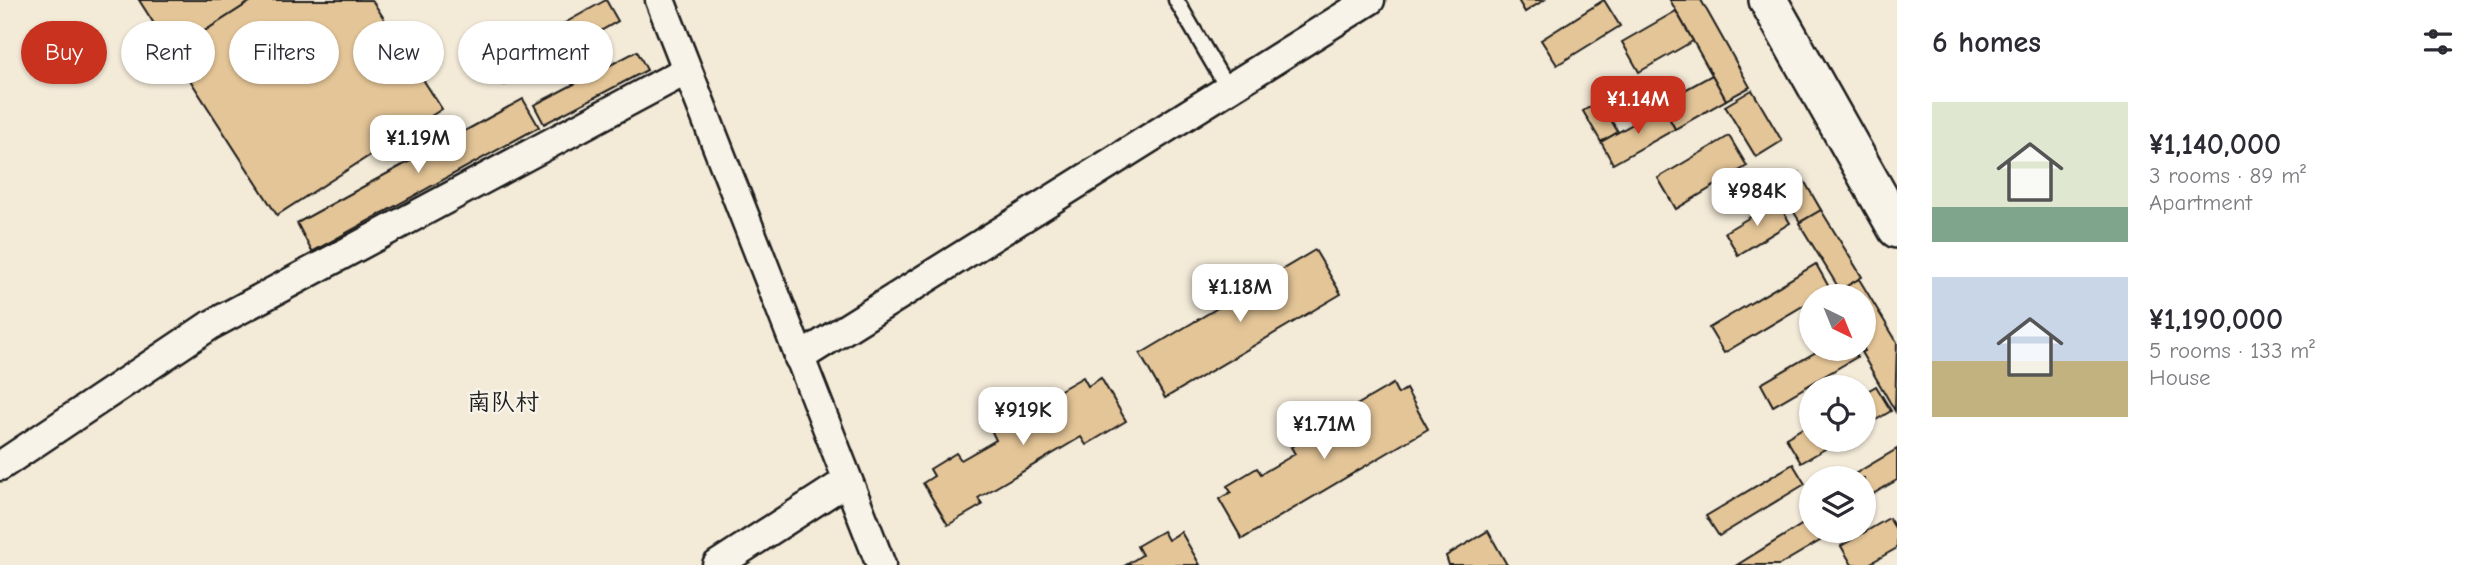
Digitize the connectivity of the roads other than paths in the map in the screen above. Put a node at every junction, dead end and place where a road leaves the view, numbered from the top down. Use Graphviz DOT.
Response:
graph roads {
  1 [pos="660,0"];
  2 [pos="1176,0"];
  3 [pos="1370,0"];
  4 [pos="1768,0"];
  5 [pos="687,69"];
  6 [pos="1228,89"];
  7 [pos="1897,229"];
  8 [pos="799,358"];
  9 [pos="0,466"];
  10 [pos="847,481"];
  11 [pos="717,565"];
  12 [pos="881,565"];
  1 -- 5 [label="street"];
  2 -- 6 [label="lane"];
  3 -- 6 [label="street"];
  4 -- 7 [label="street"];
  5 -- 8 [label="street"];
  5 -- 9 [label="street"];
  6 -- 8 [label="street"];
  8 -- 10 [label="street"];
  10 -- 11 [label="street"];
  10 -- 12 [label="street"];
}
